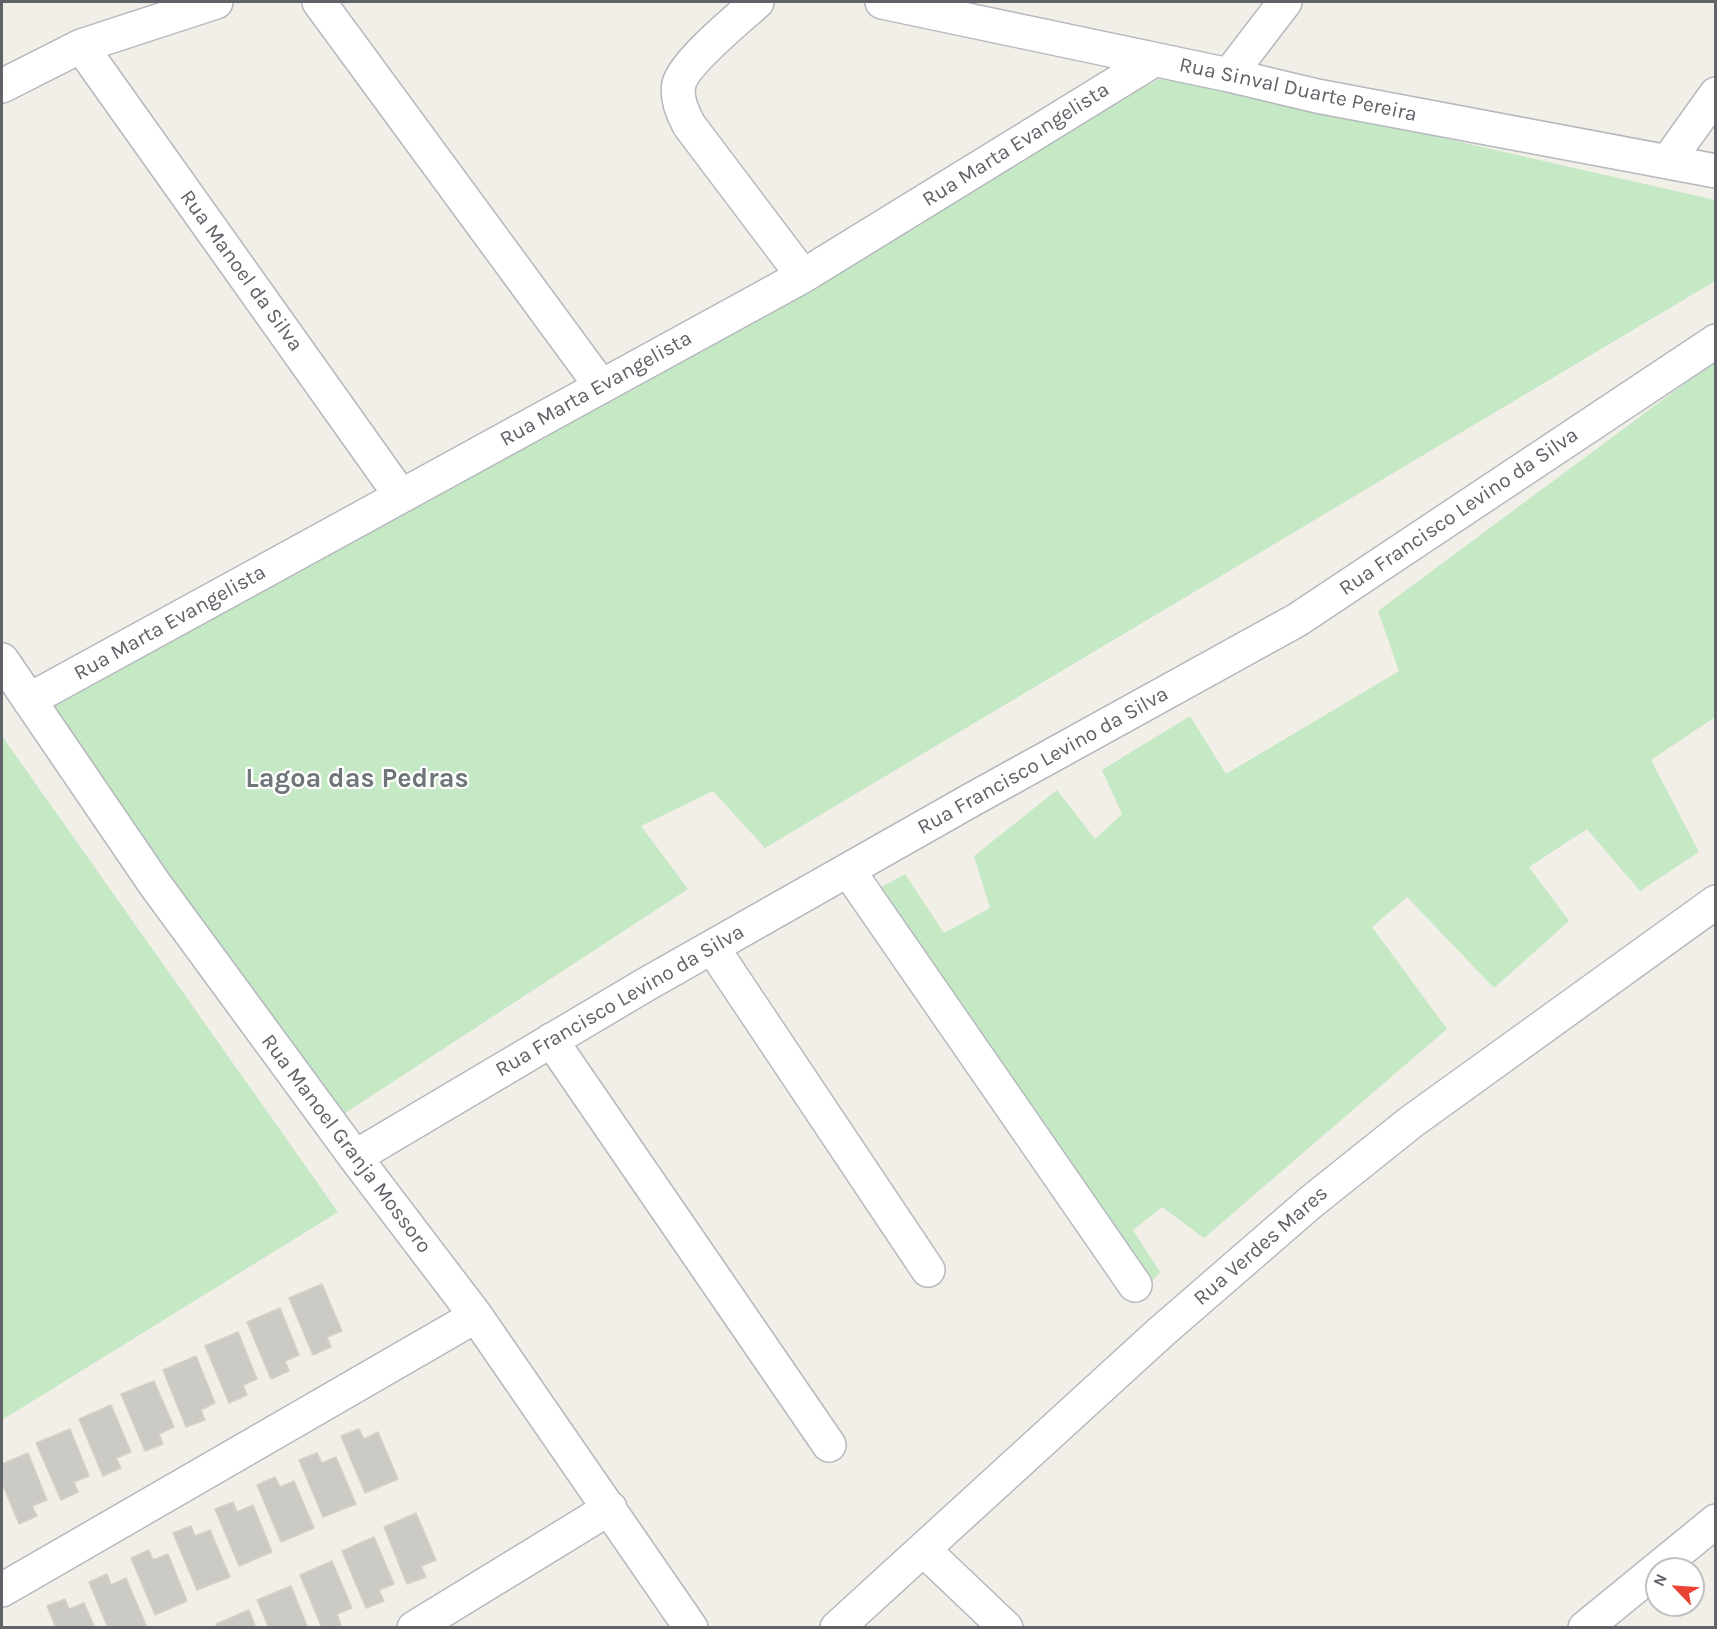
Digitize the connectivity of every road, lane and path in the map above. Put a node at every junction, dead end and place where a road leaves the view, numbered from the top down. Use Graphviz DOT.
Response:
graph roads {
  1 [pos="216,2"];
  2 [pos="319,2"];
  3 [pos="757,2"];
  4 [pos="882,2"];
  5 [pos="1285,2"];
  6 [pos="81,46"];
  7 [pos="1154,60"];
  8 [pos="1229,75"];
  9 [pos="2,86"];
  10 [pos="1716,94"];
  11 [pos="1668,160"];
  12 [pos="1716,171"];
  13 [pos="803,276"];
  14 [pos="1716,341"];
  15 [pos="601,386"];
  16 [pos="402,496"];
  17 [pos="2,660"];
  18 [pos="28,700"];
  19 [pos="848,870"];
  20 [pos="1716,902"];
  21 [pos="712,947"];
  22 [pos="551,1040"];
  23 [pos="355,1158"];
  24 [pos="927,1270"];
  25 [pos="1135,1286"];
  26 [pos="476,1316"];
  27 [pos="829,1445"];
  28 [pos="609,1508"];
  29 [pos="1716,1521"];
  30 [pos="924,1550"];
  31 [pos="2,1590"];
  32 [pos="414,1628"];
  33 [pos="691,1628"];
  34 [pos="837,1628"];
  35 [pos="1006,1628"];
  36 [pos="1585,1628"];
  1 -- 6 [label="street"];
  2 -- 15 [label="street"];
  3 -- 13 [label="street"];
  4 -- 7 [label="street, Rua Sinval Duarte Pereira"];
  5 -- 8 [label="street"];
  6 -- 9 [label="street"];
  6 -- 16 [label="street, Rua Manoel da Silva"];
  7 -- 8 [label="street, Rua Sinval Duarte Pereira"];
  7 -- 13 [label="street, Rua Marta Evangelista"];
  8 -- 11 [label="street, Rua Sinval Duarte Pereira"];
  10 -- 11 [label="street"];
  11 -- 12 [label="street, Rua Sinval Duarte Pereira"];
  13 -- 15 [label="street, Rua Marta Evangelista"];
  14 -- 19 [label="street, Rua Francisco Levino da Silva"];
  15 -- 16 [label="street, Rua Marta Evangelista"];
  16 -- 18 [label="street, Rua Marta Evangelista"];
  17 -- 18 [label="street, Rua Manoel Granja Mossoro"];
  18 -- 23 [label="street, Rua Manoel Granja Mossoro"];
  19 -- 21 [label="street, Rua Francisco Levino da Silva"];
  19 -- 25 [label="street"];
  20 -- 30 [label="street, Rua Verdes Mares"];
  21 -- 22 [label="street, Rua Francisco Levino da Silva"];
  21 -- 24 [label="street"];
  22 -- 23 [label="street, Rua Francisco Levino da Silva"];
  22 -- 27 [label="street"];
  23 -- 26 [label="street, Rua Manoel Granja Mossoro"];
  26 -- 28 [label="street, Rua Manoel Granja Mossoro"];
  26 -- 31 [label="street"];
  28 -- 32 [label="street"];
  28 -- 33 [label="street, Rua Manoel Granja Mossoro"];
  29 -- 36 [label="street"];
  30 -- 34 [label="street, Rua Verdes Mares"];
  30 -- 35 [label="street"];
}
